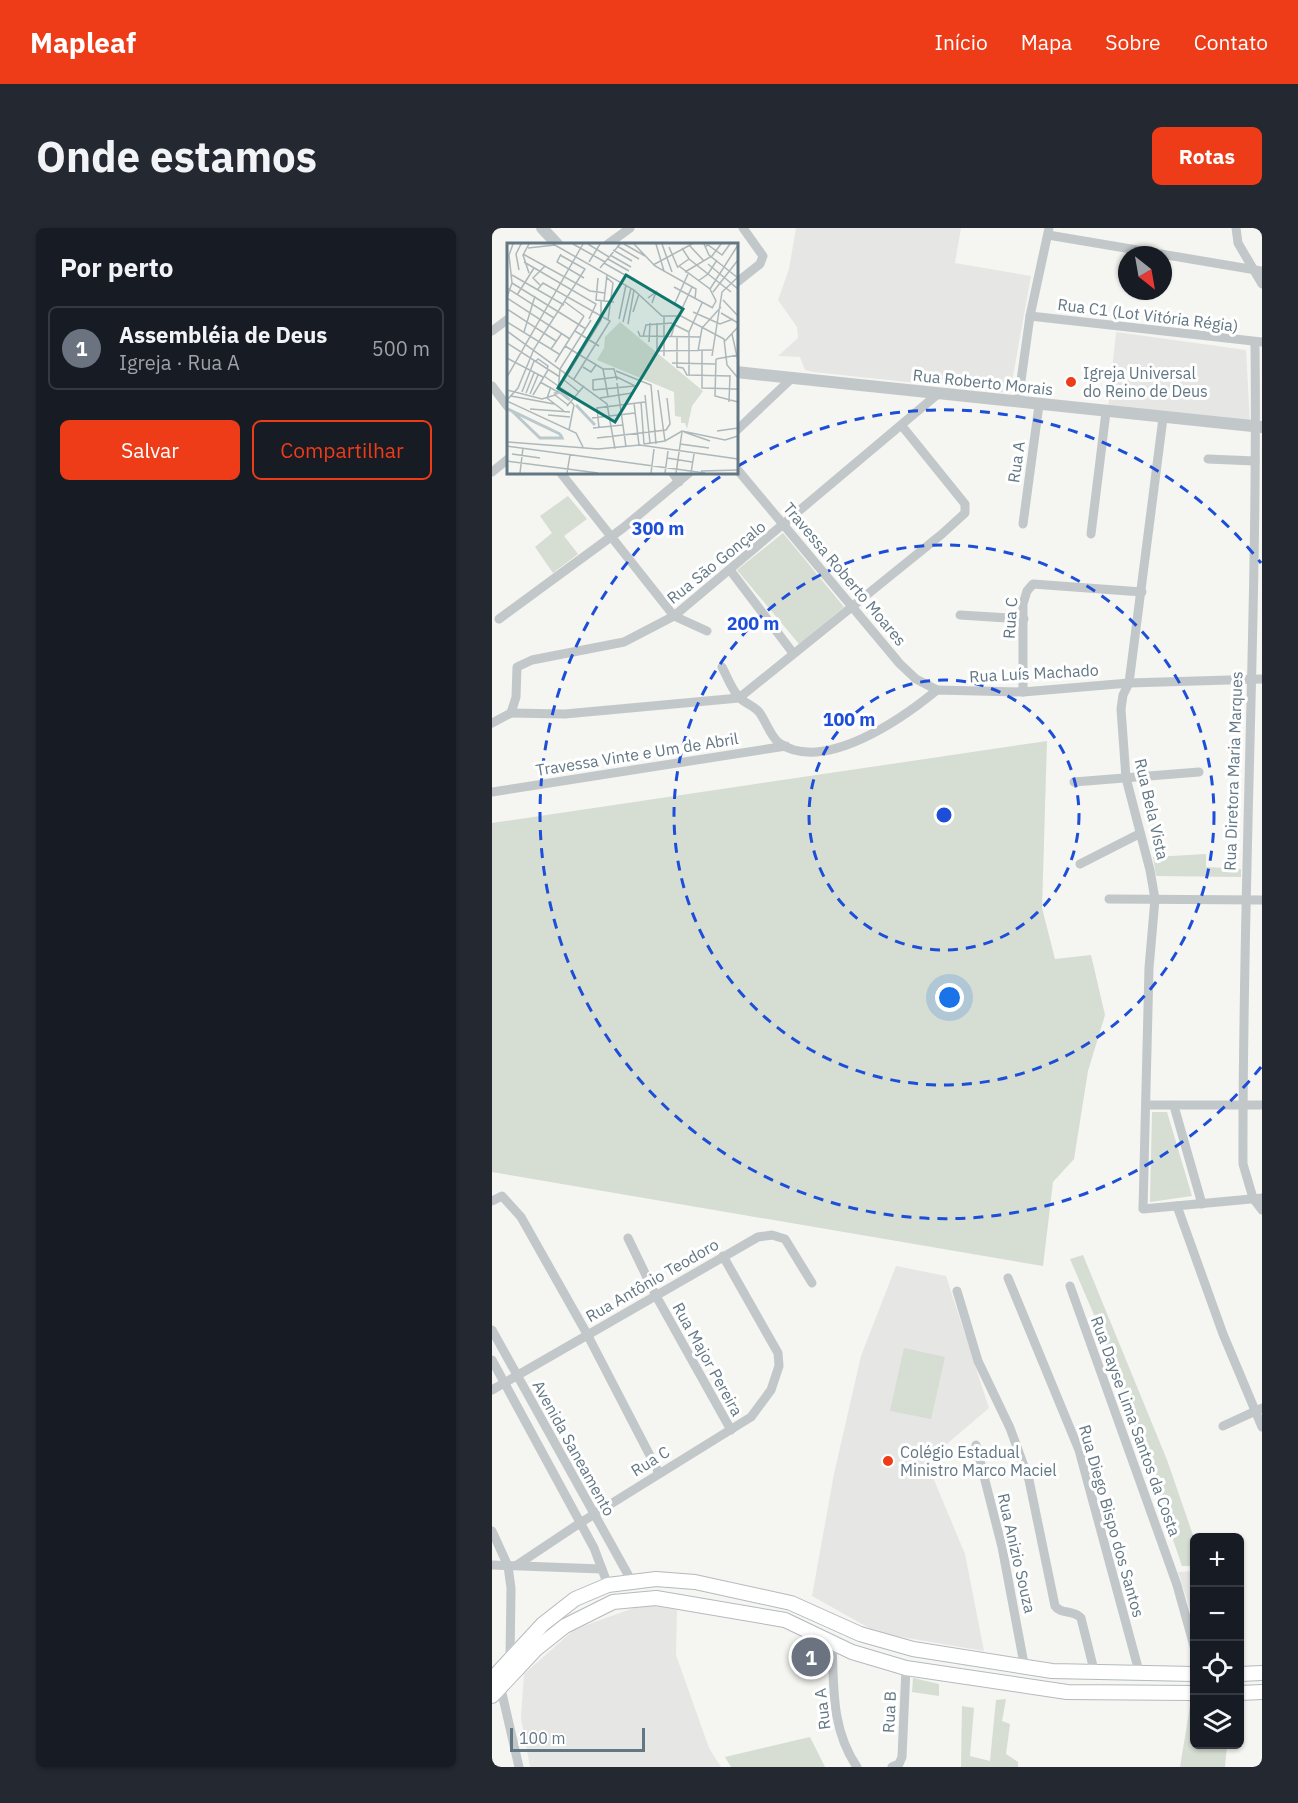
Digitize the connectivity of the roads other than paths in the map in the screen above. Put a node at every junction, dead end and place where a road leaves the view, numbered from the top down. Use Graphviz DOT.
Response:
graph roads {
  1 [pos="542,228"];
  2 [pos="630,228"];
  3 [pos="742,228"];
  4 [pos="1236,228"];
  5 [pos="1048,231"];
  6 [pos="556,243"];
  7 [pos="609,243"];
  8 [pos="1258,271"];
  9 [pos="738,281"];
  10 [pos="1262,284"];
  11 [pos="1030,316"];
  12 [pos="507,320"];
  13 [pos="492,331"];
  14 [pos="1259,342"];
  15 [pos="738,372"];
  16 [pos="791,379"];
  17 [pos="492,386"];
  18 [pos="939,393"];
  19 [pos="1018,402"];
  20 [pos="1039,405"];
  21 [pos="507,406"];
  22 [pos="1106,412"];
  23 [pos="1163,418"];
  24 [pos="902,426"];
  25 [pos="1259,427"];
  26 [pos="738,429"];
  27 [pos="1208,459"];
  28 [pos="507,460"];
  29 [pos="1255,461"];
  30 [pos="738,470"];
  31 [pos="492,472"];
  32 [pos="562,474"];
  33 [pos="673,474"];
  34 [pos="688,474"];
  35 [pos="679,482"];
  36 [pos="1023,524"];
  37 [pos="785,525"];
  38 [pos="1091,534"];
  39 [pos="611,536"];
  40 [pos="730,570"];
  41 [pos="1142,592"];
  42 [pos="852,608"];
  43 [pos="960,615"];
  44 [pos="674,616"];
  45 [pos="499,619"];
  46 [pos="1024,619"];
  47 [pos="707,631"];
  48 [pos="793,653"];
  49 [pos="722,667"];
  50 [pos="1251,678"];
  51 [pos="1262,679"];
  52 [pos="1129,683"];
  53 [pos="937,690"];
  54 [pos="1023,692"];
  55 [pos="739,698"];
  56 [pos="511,713"];
  57 [pos="492,723"];
  58 [pos="787,746"];
  59 [pos="1199,772"];
  60 [pos="1126,778"];
  61 [pos="1074,782"];
  62 [pos="492,792"];
  63 [pos="1139,834"];
  64 [pos="1080,864"];
  65 [pos="1109,899"];
  66 [pos="1155,899"];
  67 [pos="1262,900"];
  68 [pos="1245,901"];
  69 [pos="1245,1105"];
  70 [pos="1262,1105"];
  71 [pos="1147,1106"];
  72 [pos="1174,1106"];
  73 [pos="1258,1198"];
  74 [pos="492,1201"];
  75 [pos="1202,1204"];
  76 [pos="1177,1206"];
  77 [pos="1262,1210"];
  78 [pos="628,1238"];
  79 [pos="723,1256"];
  80 [pos="1008,1278"];
  81 [pos="812,1283"];
  82 [pos="1070,1286"];
  83 [pos="957,1291"];
  84 [pos="655,1294"];
  85 [pos="492,1330"];
  86 [pos="587,1334"];
  87 [pos="492,1360"];
  88 [pos="517,1376"];
  89 [pos="505,1383"];
  90 [pos="492,1390"];
  91 [pos="1258,1410"];
  92 [pos="1223,1426"];
  93 [pos="1262,1426"];
  94 [pos="730,1430"];
  95 [pos="976,1445"];
  96 [pos="558,1451"];
  97 [pos="546,1458"];
  98 [pos="659,1473"];
  99 [pos="594,1514"];
  100 [pos="580,1523"];
  101 [pos="492,1531"];
  102 [pos="492,1564"];
  103 [pos="513,1565"];
  104 [pos="602,1569"];
  105 [pos="631,1580"];
  106 [pos="608,1585"];
  107 [pos="791,1604"];
  108 [pos="817,1614"];
  109 [pos="785,1620"];
  110 [pos="808,1629"];
  111 [pos="1193,1641"];
  112 [pos="832,1643"];
  113 [pos="510,1659"];
  114 [pos="906,1668"];
  115 [pos="1025,1669"];
  116 [pos="1262,1673"];
  117 [pos="1095,1674"];
  118 [pos="1190,1674"];
  119 [pos="1244,1674"];
  120 [pos="1140,1675"];
  121 [pos="495,1688"];
  122 [pos="1262,1692"];
  123 [pos="1190,1693"];
  124 [pos="1244,1693"];
  125 [pos="519,1767"];
  126 [pos="857,1767"];
  127 [pos="892,1767"];
  1 -- 6 [label="street"];
  2 -- 7 [label="street"];
  3 -- 9 [label="street"];
  4 -- 8 [label="street"];
  5 -- 8 [label="street"];
  5 -- 11 [label="street"];
  8 -- 10 [label="street"];
  11 -- 14 [label="street, Rua C1 (Lot Vitória Régia)"];
  11 -- 19 [label="street"];
  12 -- 13 [label="street"];
  14 -- 25 [label="street, Rua Diretora Maria Marques"];
  15 -- 16 [label="street, Rua Roberto Morais"];
  16 -- 18 [label="street, Rua Roberto Morais"];
  16 -- 26 [label="street"];
  17 -- 21 [label="street"];
  18 -- 19 [label="street, Rua Roberto Morais"];
  18 -- 24 [label="street, Rua São Gonçalo"];
  19 -- 20 [label="street, Rua Roberto Morais"];
  20 -- 22 [label="street, Rua Roberto Morais"];
  20 -- 36 [label="street, Rua A"];
  22 -- 23 [label="street, Rua Roberto Morais"];
  22 -- 38 [label="street"];
  23 -- 25 [label="street, Rua Roberto Morais"];
  23 -- 41 [label="street, Rua Bela Vista"];
  24 -- 37 [label="street, Rua São Gonçalo"];
  24 -- 42 [label="street"];
  25 -- 29 [label="street, Rua Diretora Maria Marques"];
  27 -- 29 [label="street"];
  28 -- 31 [label="street"];
  29 -- 50 [label="street, Rua Diretora Maria Marques"];
  30 -- 37 [label="street, Travessa Roberto Moares"];
  32 -- 39 [label="street"];
  33 -- 35 [label="street"];
  34 -- 35 [label="street"];
  35 -- 39 [label="street"];
  37 -- 40 [label="street, Rua São Gonçalo"];
  37 -- 42 [label="street, Travessa Roberto Moares"];
  39 -- 44 [label="street"];
  39 -- 45 [label="street"];
  40 -- 44 [label="street, Rua São Gonçalo"];
  40 -- 48 [label="street"];
  41 -- 46 [label="street, Rua C"];
  41 -- 52 [label="street, Rua Bela Vista"];
  42 -- 48 [label="street"];
  42 -- 53 [label="street, Travessa Roberto Moares"];
  43 -- 46 [label="street"];
  44 -- 47 [label="street"];
  44 -- 56 [label="street, Rua São Gonçalo"];
  46 -- 54 [label="street, Rua C"];
  48 -- 55 [label="street"];
  49 -- 55 [label="street"];
  50 -- 51 [label="street, Rua Luís Machado"];
  50 -- 52 [label="street, Rua Luís Machado"];
  50 -- 68 [label="street, Rua Diretora Maria Marques"];
  52 -- 54 [label="street, Rua Luís Machado"];
  52 -- 60 [label="street, Rua Bela Vista"];
  53 -- 54 [label="street, Rua Luís Machado"];
  53 -- 58 [label="street"];
  55 -- 56 [label="street"];
  55 -- 58 [label="street"];
  56 -- 57 [label="street"];
  58 -- 62 [label="street, Travessa Vinte e Um de Abril"];
  59 -- 60 [label="street"];
  60 -- 61 [label="street"];
  60 -- 63 [label="street, Rua Bela Vista"];
  63 -- 64 [label="street"];
  63 -- 66 [label="street, Rua Bela Vista"];
  65 -- 66 [label="street"];
  66 -- 68 [label="street"];
  66 -- 71 [label="street, Rua Bela Vista"];
  67 -- 68 [label="street"];
  68 -- 69 [label="street, Rua Diretora Maria Marques"];
  69 -- 70 [label="street"];
  69 -- 72 [label="street"];
  69 -- 73 [label="street, Rua Diretora Maria Marques"];
  71 -- 72 [label="street"];
  71 -- 76 [label="street, Rua Bela Vista"];
  72 -- 75 [label="street"];
  73 -- 75 [label="street"];
  73 -- 77 [label="street"];
  74 -- 86 [label="street"];
  75 -- 76 [label="street"];
  76 -- 91 [label="street"];
  78 -- 84 [label="street, Rua Major Pereira"];
  79 -- 81 [label="street, Rua Antônio Teodoro"];
  79 -- 84 [label="street, Rua Antônio Teodoro"];
  79 -- 94 [label="street, Rua C"];
  80 -- 120 [label="street, Rua Diego Bispo dos Santos"];
  82 -- 111 [label="street, Rua Dayse Lima Santos da Costa"];
  83 -- 117 [label="street"];
  84 -- 86 [label="street, Rua Antônio Teodoro"];
  84 -- 94 [label="street, Rua Major Pereira"];
  85 -- 88 [label="street, Avenida Saneamento"];
  86 -- 88 [label="street, Rua Antônio Teodoro"];
  86 -- 98 [label="street"];
  87 -- 89 [label="street, Avenida Saneamento"];
  88 -- 89 [label="street, Rua Antônio Teodoro"];
  88 -- 96 [label="street, Avenida Saneamento"];
  89 -- 90 [label="street, Rua Antônio Teodoro"];
  89 -- 97 [label="street, Avenida Saneamento"];
  91 -- 92 [label="street"];
  91 -- 93 [label="street"];
  94 -- 98 [label="street, Rua C"];
  95 -- 115 [label="street, Rua Anizio Souza"];
  96 -- 97 [label="street"];
  96 -- 99 [label="street, Avenida Saneamento"];
  97 -- 100 [label="street, Avenida Saneamento"];
  98 -- 99 [label="street, Rua C"];
  99 -- 100 [label="street, Rua C"];
  99 -- 105 [label="street, Avenida Saneamento"];
  100 -- 103 [label="street, Rua C"];
  100 -- 104 [label="street, Avenida Saneamento"];
  101 -- 103 [label="street"];
  102 -- 103 [label="street"];
  103 -- 104 [label="street"];
  103 -- 113 [label="street"];
  104 -- 106 [label="street, Avenida Saneamento"];
  105 -- 106 [label="main road"];
  105 -- 107 [label="main road"];
  106 -- 113 [label="main road"];
  107 -- 108 [label="main road"];
  107 -- 109 [label="main road"];
  108 -- 110 [label="main road"];
  108 -- 115 [label="main road"];
  109 -- 110 [label="main road"];
  109 -- 121 [label="main road"];
  110 -- 112 [label="main road"];
  112 -- 114 [label="main road"];
  112 -- 126 [label="street, Rua A"];
  113 -- 121 [label="main road"];
  114 -- 123 [label="main road"];
  114 -- 127 [label="street, Rua B"];
  115 -- 117 [label="main road"];
  116 -- 119 [label="main road"];
  117 -- 120 [label="main road"];
  118 -- 120 [label="main road"];
  121 -- 125 [label="street"];
  122 -- 124 [label="main road"];
}
